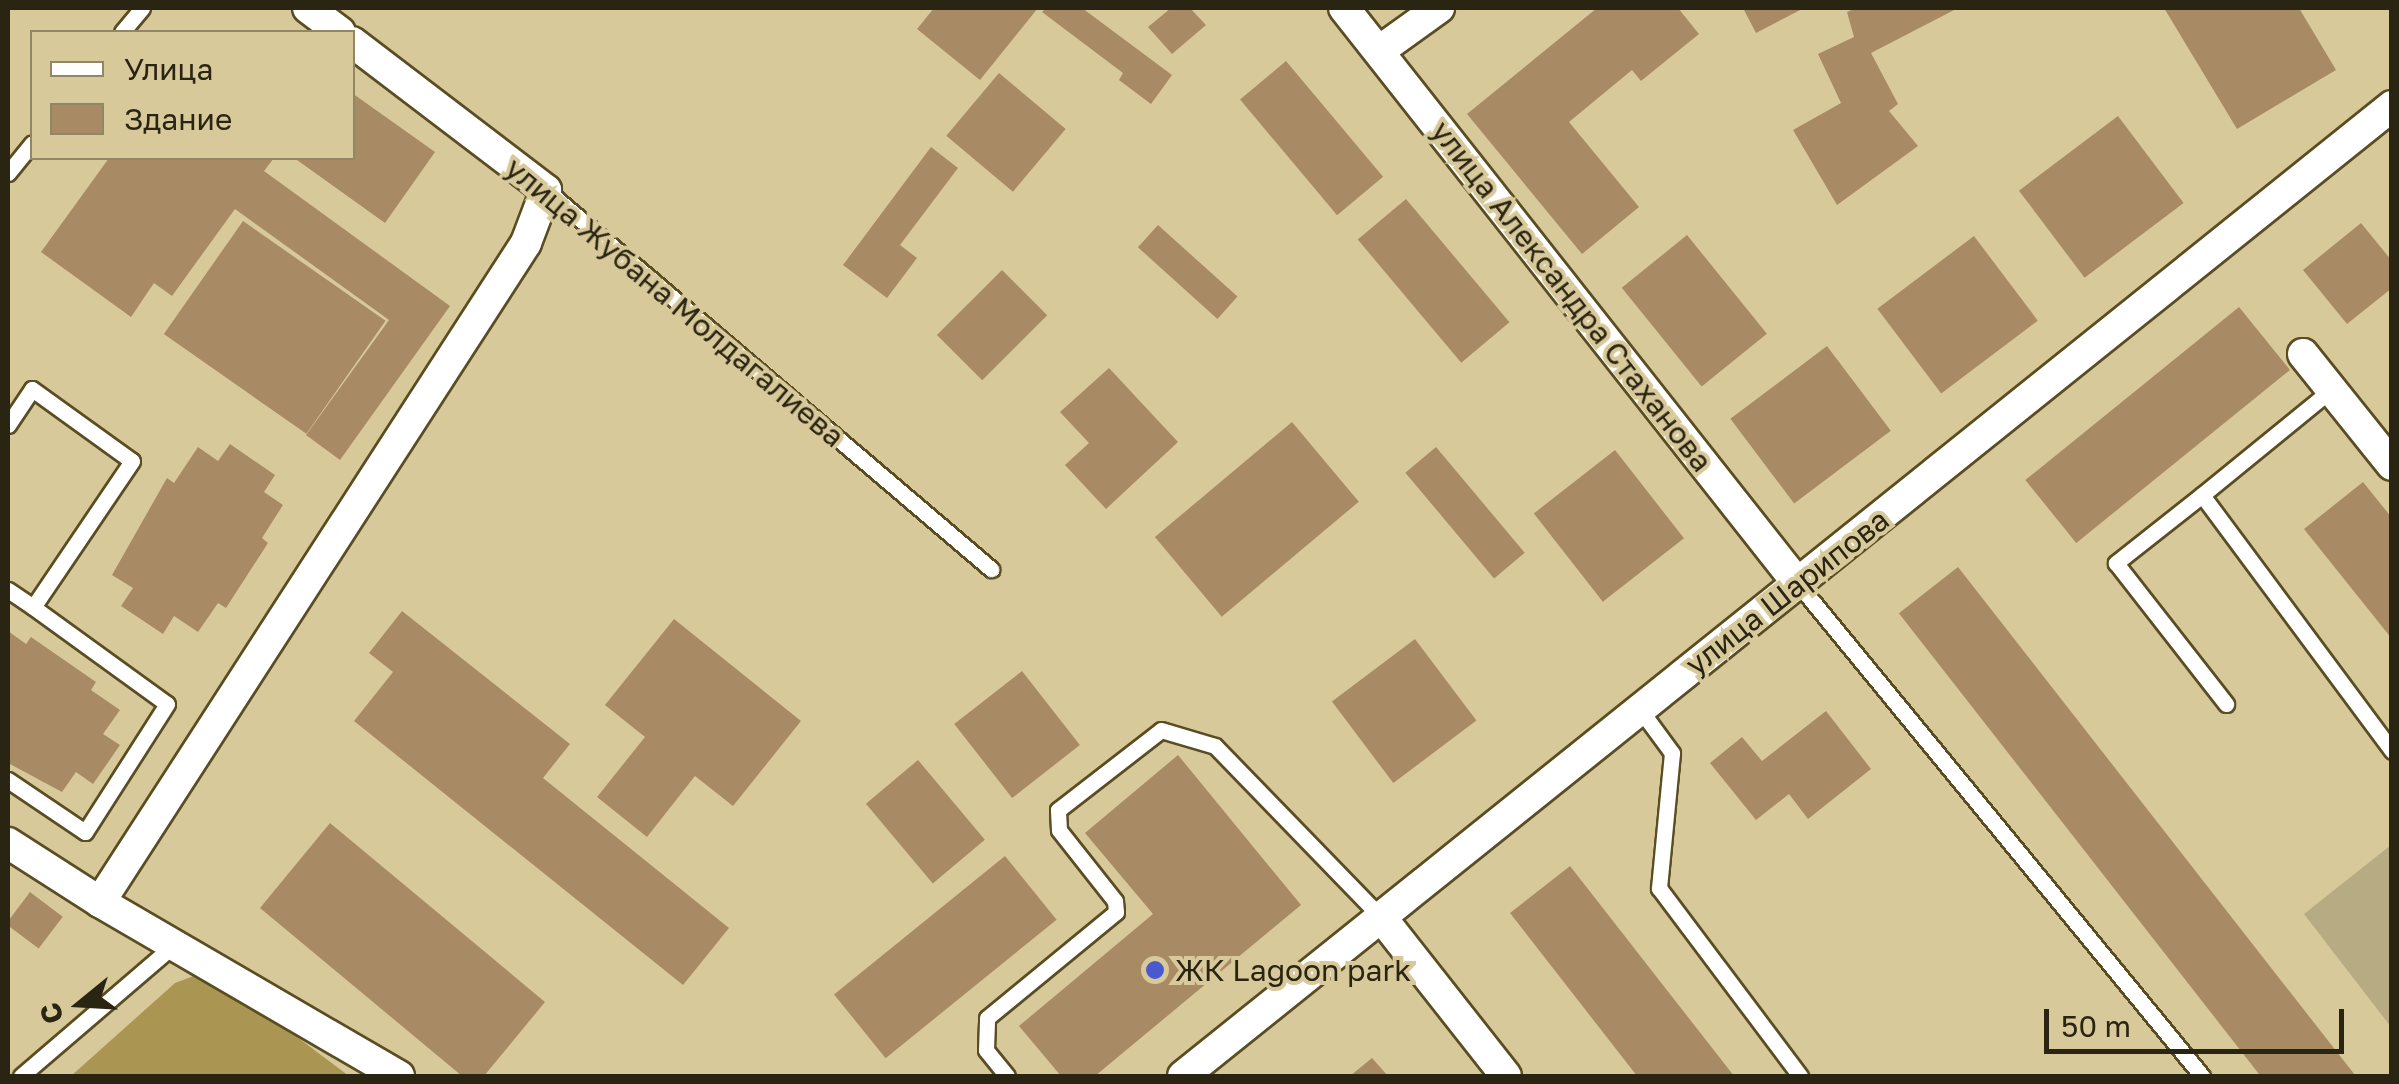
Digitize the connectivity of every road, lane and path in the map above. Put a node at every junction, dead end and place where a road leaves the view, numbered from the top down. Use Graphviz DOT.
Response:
graph roads {
  1 [pos="142,8"];
  2 [pos="308,8"];
  3 [pos="1344,8"];
  4 [pos="1440,8"];
  5 [pos="124,30"];
  6 [pos="337,30"];
  7 [pos="355,44"];
  8 [pos="1380,51"];
  9 [pos="2392,106"];
  10 [pos="30,145"];
  11 [pos="8,173"];
  12 [pos="546,190"];
  13 [pos="2303,354"];
  14 [pos="2332,389"];
  15 [pos="8,424"];
  16 [pos="2392,465"];
  17 [pos="2202,495"];
  18 [pos="991,569"];
  19 [pos="1800,585"];
  20 [pos="8,590"];
  21 [pos="33,607"];
  22 [pos="2226,704"];
  23 [pos="1640,708"];
  24 [pos="2392,751"];
  25 [pos="8,780"];
  26 [pos="8,844"];
  27 [pos="100,902"];
  28 [pos="1381,917"];
  29 [pos="174,945"];
  30 [pos="22,1076"];
  31 [pos="399,1076"];
  32 [pos="1007,1076"];
  33 [pos="1184,1076"];
  34 [pos="1506,1076"];
  35 [pos="1800,1076"];
  36 [pos="2202,1076"];
  1 -- 5 [label="lane"];
  2 -- 6 [label="street"];
  3 -- 8 [label="street, улица Александра Стаханова"];
  4 -- 8 [label="street"];
  7 -- 12 [label="street, улица Жубана Молдагалиева"];
  8 -- 19 [label="street, улица Александра Стаханова"];
  9 -- 19 [label="street, улица Шарипова"];
  10 -- 11 [label="lane"];
  12 -- 18 [label="lane, улица Жубана Молдагалиева"];
  12 -- 27 [label="street"];
  13 -- 14 [label="street"];
  14 -- 16 [label="street"];
  14 -- 17 [label="lane"];
  15 -- 21 [label="lane"];
  17 -- 22 [label="lane"];
  17 -- 24 [label="lane"];
  19 -- 23 [label="street, улица Шарипова"];
  19 -- 36 [label="lane"];
  20 -- 21 [label="lane"];
  21 -- 25 [label="lane"];
  23 -- 28 [label="street, улица Шарипова"];
  23 -- 35 [label="lane"];
  26 -- 27 [label="street"];
  27 -- 29 [label="street"];
  28 -- 32 [label="lane"];
  28 -- 33 [label="street, улица Шарипова"];
  28 -- 34 [label="street"];
  29 -- 30 [label="lane"];
  29 -- 31 [label="street"];
}
